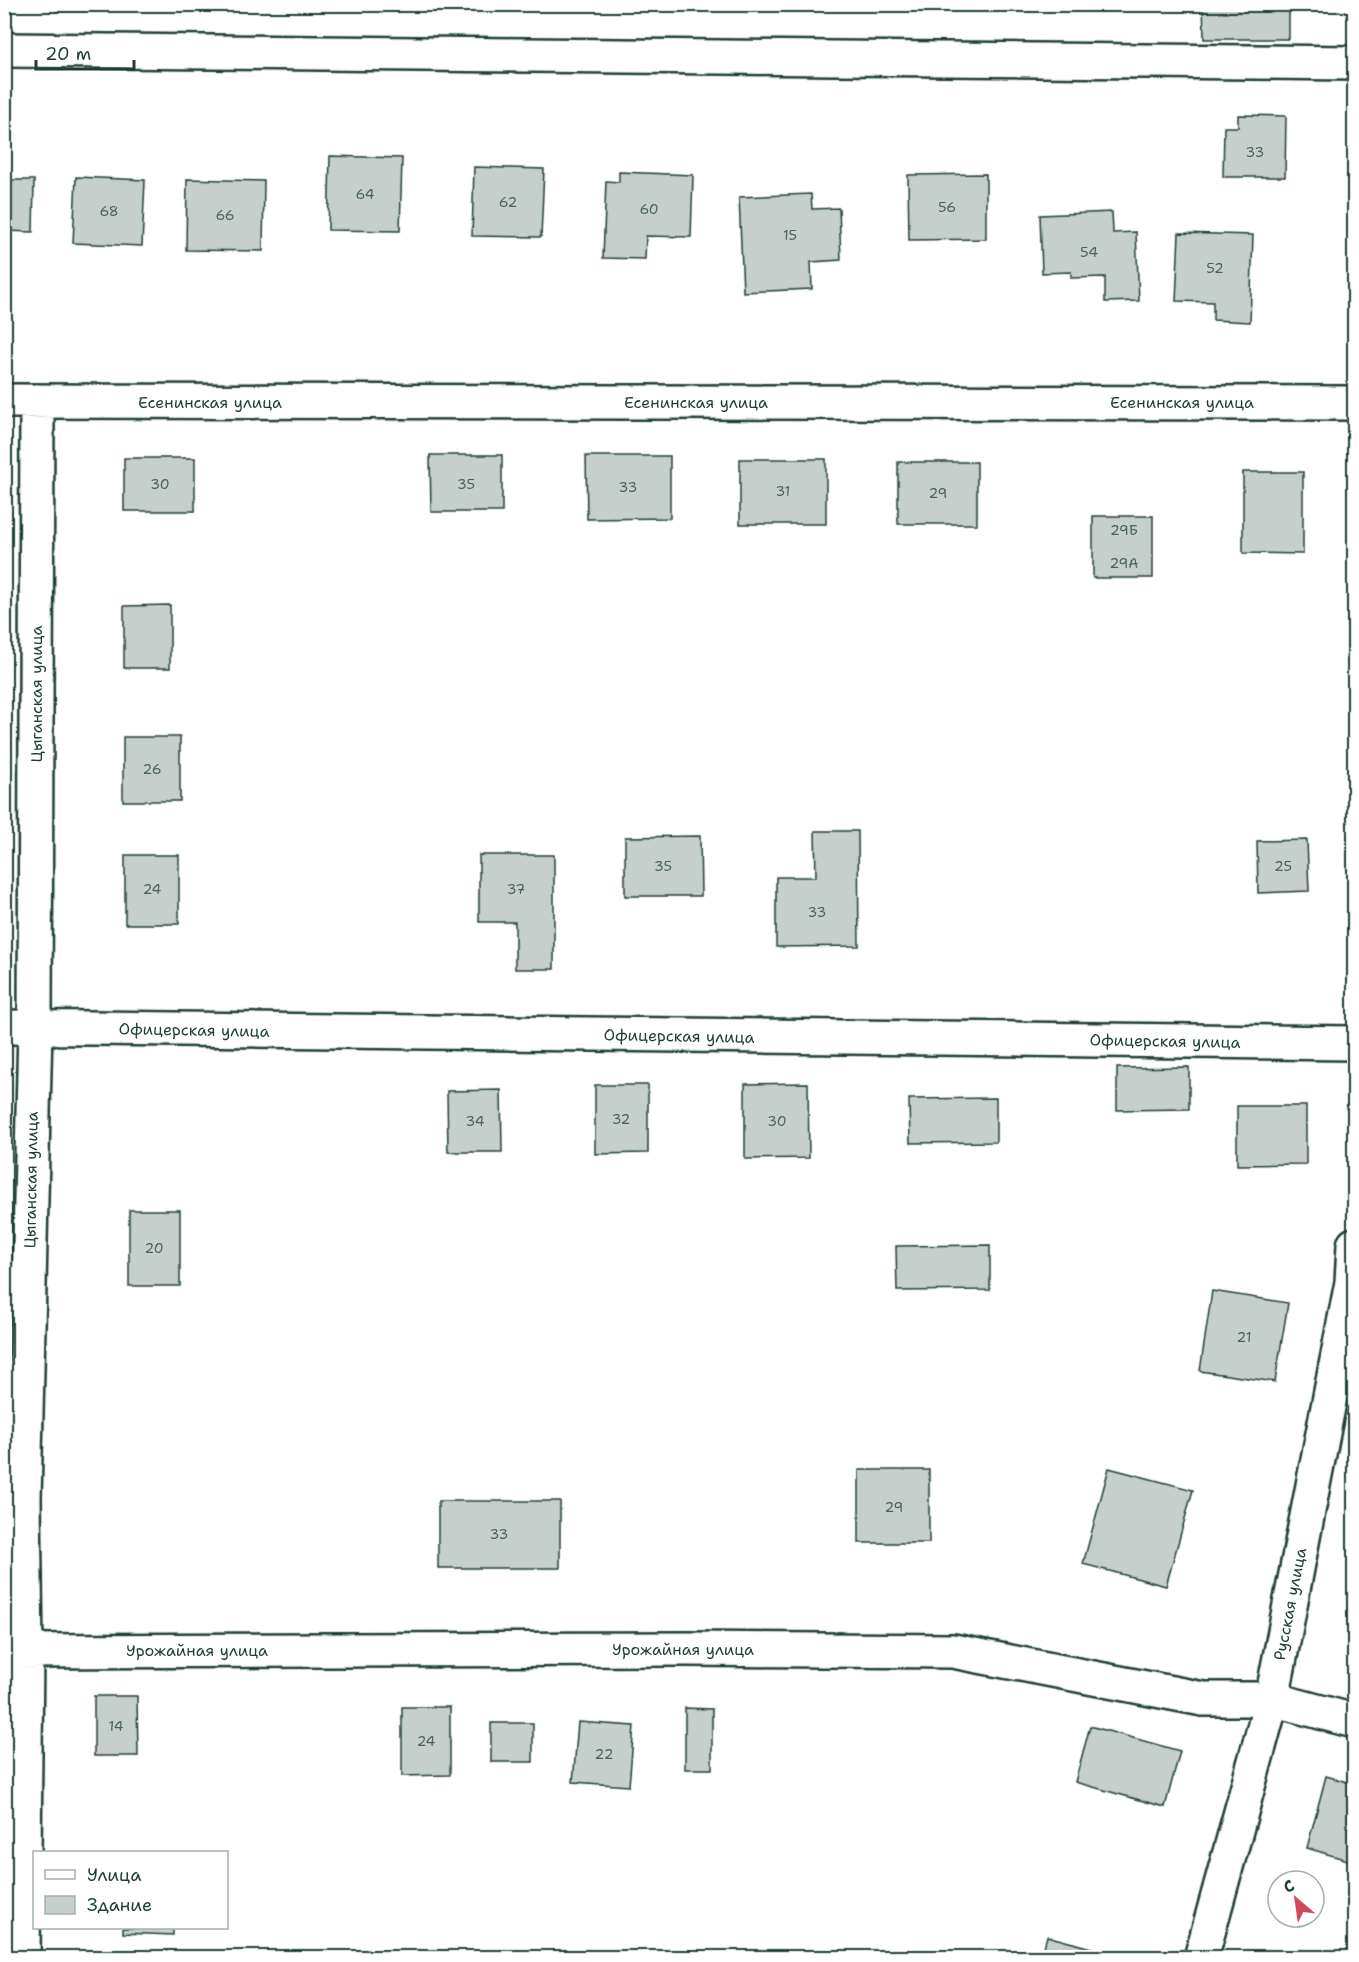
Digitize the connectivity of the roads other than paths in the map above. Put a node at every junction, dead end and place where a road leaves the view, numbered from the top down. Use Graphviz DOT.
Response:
graph roads {
  1 [pos="4,50"];
  2 [pos="1354,63"];
  3 [pos="4,401"];
  4 [pos="37,401"];
  5 [pos="1354,403"];
  6 [pos="20,1028"];
  7 [pos="1354,1044"];
  8 [pos="1354,1245"];
  9 [pos="15,1651"];
  10 [pos="1272,1699"];
  11 [pos="1354,1721"];
  12 [pos="23,1958"];
  13 [pos="1201,1958"];
  1 -- 2 [label="street"];
  3 -- 4 [label="street, Есенинская улица"];
  4 -- 5 [label="street, Есенинская улица"];
  4 -- 6 [label="street, Цыганская улица"];
  6 -- 7 [label="street, Офицерская улица"];
  6 -- 9 [label="street, Цыганская улица"];
  8 -- 10 [label="street, Русская улица"];
  9 -- 10 [label="street, Урожайная улица"];
  9 -- 12 [label="street, Цыганская улица"];
  10 -- 11 [label="street, Урожайная улица"];
  10 -- 13 [label="street, Русская улица"];
}
